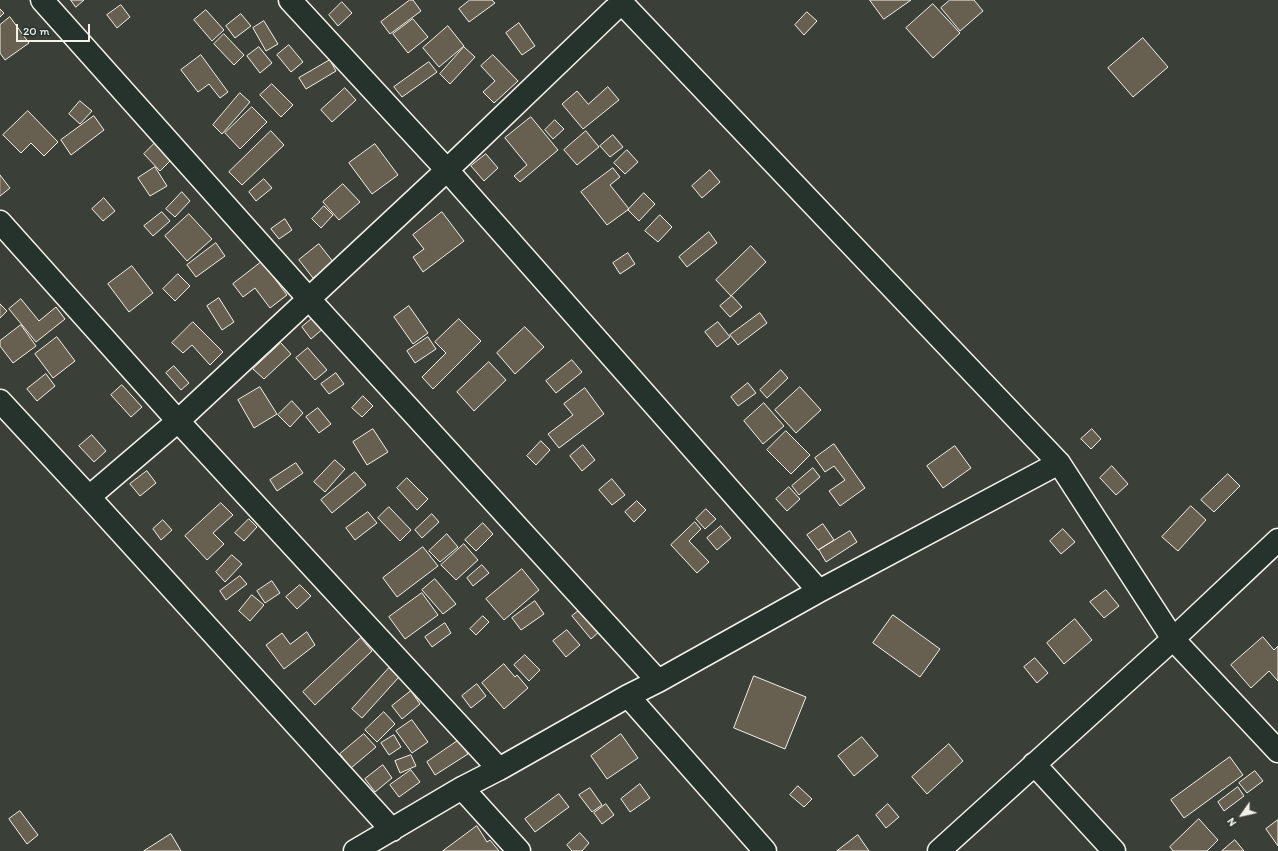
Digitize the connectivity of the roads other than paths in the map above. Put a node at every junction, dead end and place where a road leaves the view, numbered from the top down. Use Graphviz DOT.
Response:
graph roads {
  1 [pos="42,0"];
  2 [pos="290,0"];
  3 [pos="620,1"];
  4 [pos="447,170"];
  5 [pos="0,222"];
  6 [pos="310,299"];
  7 [pos="1,405"];
  8 [pos="178,421"];
  9 [pos="1059,463"];
  10 [pos="89,497"];
  11 [pos="1278,540"];
  12 [pos="819,591"];
  13 [pos="1173,639"];
  14 [pos="658,681"];
  15 [pos="628,696"];
  16 [pos="1278,751"];
  17 [pos="1034,764"];
  18 [pos="499,769"];
  19 [pos="462,788"];
  20 [pos="392,830"];
  21 [pos="355,851"];
  22 [pos="518,851"];
  23 [pos="765,851"];
  24 [pos="939,851"];
  25 [pos="1114,851"];
  1 -- 6 [label="street"];
  2 -- 4 [label="street"];
  3 -- 4 [label="street"];
  3 -- 9 [label="street"];
  4 -- 6 [label="street"];
  4 -- 12 [label="street"];
  5 -- 8 [label="street"];
  6 -- 8 [label="street"];
  6 -- 14 [label="street"];
  7 -- 10 [label="street"];
  8 -- 10 [label="street"];
  8 -- 18 [label="street"];
  9 -- 12 [label="street"];
  9 -- 13 [label="street"];
  10 -- 20 [label="street"];
  11 -- 13 [label="street"];
  12 -- 14 [label="street"];
  13 -- 16 [label="street"];
  13 -- 17 [label="street"];
  14 -- 15 [label="street"];
  15 -- 18 [label="street"];
  15 -- 23 [label="street"];
  17 -- 24 [label="street"];
  17 -- 25 [label="street"];
  18 -- 19 [label="street"];
  19 -- 20 [label="street"];
  19 -- 22 [label="street"];
  20 -- 21 [label="street"];
}
